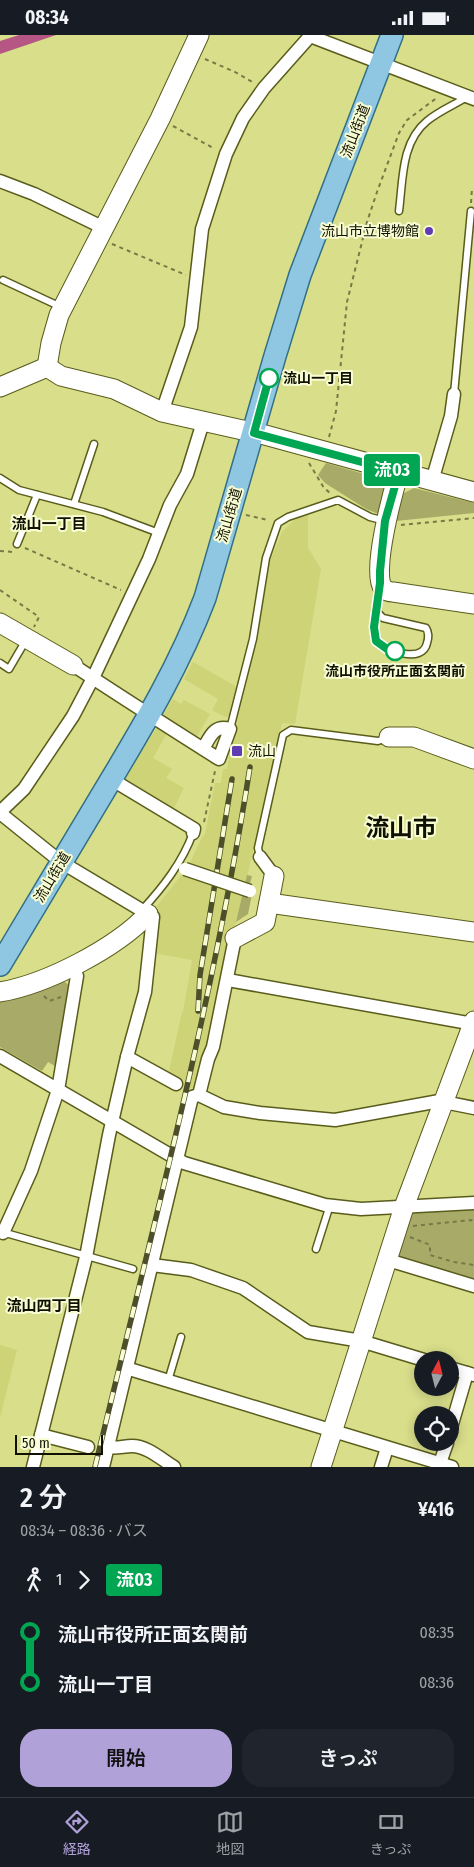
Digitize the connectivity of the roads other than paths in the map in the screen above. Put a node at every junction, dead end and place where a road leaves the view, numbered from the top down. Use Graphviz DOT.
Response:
graph roads {
  1 [pos="199,35"];
  2 [pos="311,35"];
  3 [pos="392,35"];
  4 [pos="381,63"];
  5 [pos="471,98"];
  6 [pos="2,184"];
  7 [pos="399,211"];
  8 [pos="470,211"];
  9 [pos="101,233"];
  10 [pos="3,280"];
  11 [pos="63,308"];
  12 [pos="47,367"];
  13 [pos="0,387"];
  14 [pos="454,395"];
  15 [pos="162,411"];
  16 [pos="203,422"];
  17 [pos="254,433"];
  18 [pos="94,444"];
  19 [pos="399,472"];
  20 [pos="0,477"];
  21 [pos="432,481"];
  22 [pos="474,492"];
  23 [pos="37,495"];
  24 [pos="74,504"];
  25 [pos="385,521"];
  26 [pos="159,533"];
  27 [pos="17,545"];
  28 [pos="380,583"];
  29 [pos="474,604"];
  30 [pos="377,609"];
  31 [pos="0,623"];
  32 [pos="26,639"];
  33 [pos="0,663"];
  34 [pos="73,665"];
  35 [pos="93,678"];
  36 [pos="149,715"];
  37 [pos="230,729"];
  38 [pos="389,737"];
  39 [pos="203,749"];
  40 [pos="474,759"];
  41 [pos="111,779"];
  42 [pos="1,810"];
  43 [pos="194,831"];
  44 [pos="260,857"];
  45 [pos="62,862"];
  46 [pos="185,869"];
  47 [pos="274,876"];
  48 [pos="250,891"];
  49 [pos="269,903"];
  50 [pos="145,912"];
  51 [pos="474,932"];
  52 [pos="235,938"];
  53 [pos="0,965"];
  54 [pos="72,966"];
  55 [pos="228,980"];
  56 [pos="0,992"];
  57 [pos="474,1023"];
  58 [pos="0,1056"];
  59 [pos="127,1057"];
  60 [pos="176,1084"];
  61 [pos="58,1090"];
  62 [pos="199,1095"];
  63 [pos="444,1101"];
  64 [pos="474,1108"];
  65 [pos="114,1123"];
  66 [pos="177,1159"];
  67 [pos="474,1203"];
  68 [pos="330,1205"];
  69 [pos="404,1207"];
  70 [pos="2,1232"];
  71 [pos="316,1249"];
  72 [pos="86,1257"];
  73 [pos="388,1260"];
  74 [pos="152,1265"];
  75 [pos="133,1269"];
  76 [pos="474,1286"];
  77 [pos="181,1337"];
  78 [pos="361,1341"];
  79 [pos="414,1357"];
  80 [pos="126,1368"];
  81 [pos="471,1374"];
  82 [pos="168,1381"];
  83 [pos="459,1407"];
  84 [pos="333,1431"];
  85 [pos="41,1435"];
  86 [pos="88,1447"];
  87 [pos="108,1447"];
  88 [pos="387,1448"];
  89 [pos="445,1451"];
  90 [pos="442,1465"];
  91 [pos="33,1467"];
  92 [pos="104,1467"];
  93 [pos="174,1467"];
  94 [pos="321,1467"];
  95 [pos="381,1467"];
  1 -- 9 [label="street"];
  2 -- 4 [label="street"];
  2 -- 15 [label="street"];
  3 -- 4 [label="main road, 流山街道"];
  4 -- 5 [label="street"];
  4 -- 17 [label="main road, 流山街道"];
  5 -- 7 [label="lane"];
  6 -- 9 [label="street"];
  8 -- 14 [label="lane"];
  9 -- 11 [label="street"];
  10 -- 11 [label="lane"];
  11 -- 12 [label="street"];
  12 -- 13 [label="street"];
  12 -- 15 [label="street"];
  14 -- 21 [label="street"];
  15 -- 16 [label="street"];
  16 -- 17 [label="street"];
  16 -- 26 [label="street"];
  17 -- 19 [label="street"];
  17 -- 36 [label="main road, 流山街道"];
  18 -- 24 [label="lane"];
  19 -- 21 [label="street"];
  19 -- 25 [label="street"];
  20 -- 23 [label="lane"];
  21 -- 22 [label="street"];
  23 -- 24 [label="lane"];
  23 -- 27 [label="lane"];
  24 -- 26 [label="lane"];
  25 -- 28 [label="street"];
  25 -- 37 [label="lane"];
  26 -- 35 [label="street"];
  28 -- 29 [label="street"];
  28 -- 30 [label="lane"];
  30 -- 30 [label="lane"];
  31 -- 32 [label="street"];
  32 -- 33 [label="lane"];
  32 -- 34 [label="street"];
  34 -- 35 [label="street"];
  35 -- 36 [label="street"];
  35 -- 42 [label="street"];
  36 -- 39 [label="street"];
  36 -- 41 [label="main road, 流山街道"];
  37 -- 39 [label="street"];
  37 -- 39 [label="street"];
  38 -- 40 [label="street"];
  38 -- 44 [label="lane"];
  41 -- 43 [label="street"];
  41 -- 45 [label="main road, 流山街道"];
  42 -- 45 [label="street"];
  43 -- 50 [label="lane"];
  44 -- 47 [label="street"];
  45 -- 50 [label="street"];
  45 -- 53 [label="main road, 流山街道"];
  46 -- 48 [label="street, bridge"];
  47 -- 49 [label="street"];
  49 -- 51 [label="street"];
  49 -- 52 [label="street"];
  50 -- 54 [label="street"];
  50 -- 59 [label="street"];
  52 -- 55 [label="street"];
  54 -- 56 [label="street"];
  54 -- 61 [label="street"];
  55 -- 57 [label="street"];
  55 -- 62 [label="street"];
  57 -- 63 [label="street"];
  58 -- 61 [label="street"];
  59 -- 60 [label="street"];
  59 -- 65 [label="street"];
  61 -- 65 [label="street"];
  61 -- 70 [label="street"];
  62 -- 63 [label="street"];
  62 -- 66 [label="street"];
  63 -- 64 [label="street"];
  63 -- 69 [label="street"];
  65 -- 66 [label="street"];
  65 -- 72 [label="street"];
  66 -- 68 [label="street"];
  66 -- 74 [label="street"];
  67 -- 69 [label="street"];
  68 -- 69 [label="street"];
  68 -- 71 [label="lane"];
  69 -- 73 [label="street"];
  70 -- 72 [label="lane"];
  72 -- 75 [label="lane"];
  72 -- 85 [label="street"];
  73 -- 76 [label="street"];
  73 -- 78 [label="street"];
  74 -- 78 [label="street"];
  74 -- 80 [label="street"];
  77 -- 82 [label="lane"];
  78 -- 79 [label="street"];
  78 -- 84 [label="street"];
  80 -- 82 [label="street"];
  80 -- 87 [label="street"];
  81 -- 83 [label="street"];
  82 -- 84 [label="street"];
  84 -- 88 [label="street"];
  84 -- 94 [label="street"];
  85 -- 86 [label="street"];
  85 -- 91 [label="street"];
  87 -- 92 [label="street"];
  87 -- 93 [label="street"];
  88 -- 90 [label="street"];
  88 -- 95 [label="street"];
  89 -- 90 [label="street"];
}
